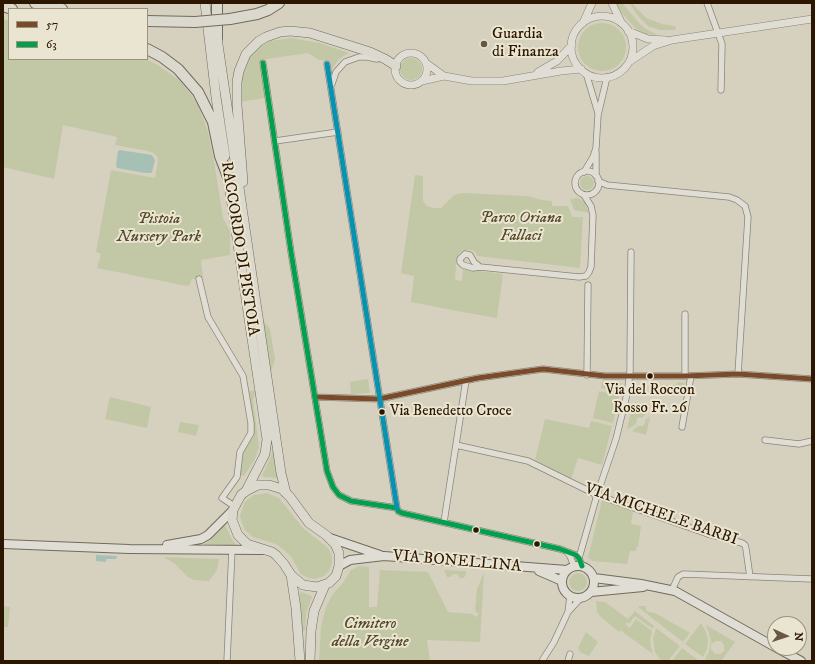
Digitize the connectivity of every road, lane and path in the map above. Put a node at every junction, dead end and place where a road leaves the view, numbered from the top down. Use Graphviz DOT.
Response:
graph roads {
  1 [pos="36,3"];
  2 [pos="205,3"];
  3 [pos="213,3"];
  4 [pos="217,3"];
  5 [pos="279,3"];
  6 [pos="592,3"];
  7 [pos="612,3"];
  8 [pos="707,3"];
  9 [pos="58,8"];
  10 [pos="812,19"];
  11 [pos="148,22"];
  12 [pos="582,24"];
  13 [pos="622,24"];
  14 [pos="628,31"];
  15 [pos="719,33"];
  16 [pos="217,38"];
  17 [pos="672,40"];
  18 [pos="572,46"];
  19 [pos="148,50"];
  20 [pos="629,62"];
  21 [pos="263,63"];
  22 [pos="426,63"];
  23 [pos="327,64"];
  24 [pos="396,68"];
  25 [pos="584,71"];
  26 [pos="533,75"];
  27 [pos="444,76"];
  28 [pos="607,77"];
  29 [pos="422,81"];
  30 [pos="332,89"];
  31 [pos="721,90"];
  32 [pos="598,115"];
  33 [pos="338,132"];
  34 [pos="275,141"];
  35 [pos="596,148"];
  36 [pos="584,172"];
  37 [pos="228,177"];
  38 [pos="597,178"];
  39 [pos="607,185"];
  40 [pos="598,188"];
  41 [pos="593,194"];
  42 [pos="584,195"];
  43 [pos="591,206"];
  44 [pos="245,231"];
  45 [pos="631,252"];
  46 [pos="480,267"];
  47 [pos="200,279"];
  48 [pos="588,285"];
  49 [pos="685,314"];
  50 [pos="738,374"];
  51 [pos="587,375"];
  52 [pos="630,376"];
  53 [pos="688,376"];
  54 [pos="812,379"];
  55 [pos="466,380"];
  56 [pos="315,397"];
  57 [pos="379,399"];
  58 [pos="682,427"];
  59 [pos="765,440"];
  60 [pos="812,441"];
  61 [pos="456,445"];
  62 [pos="246,491"];
  63 [pos="286,493"];
  64 [pos="597,495"];
  65 [pos="233,508"];
  66 [pos="397,508"];
  67 [pos="444,522"];
  68 [pos="330,538"];
  69 [pos="3,544"];
  70 [pos="145,549"];
  71 [pos="232,550"];
  72 [pos="267,550"];
  73 [pos="566,552"];
  74 [pos="384,556"];
  75 [pos="576,565"];
  76 [pos="339,566"];
  77 [pos="530,568"];
  78 [pos="291,575"];
  79 [pos="750,577"];
  80 [pos="594,578"];
  81 [pos="812,578"];
  82 [pos="562,581"];
  83 [pos="325,585"];
  84 [pos="653,586"];
  85 [pos="672,590"];
  86 [pos="591,592"];
  87 [pos="570,596"];
  88 [pos="581,598"];
  89 [pos="568,612"];
  90 [pos="767,642"];
  91 [pos="570,654"];
  92 [pos="792,656"];
  93 [pos="226,661"];
  94 [pos="300,661"];
  95 [pos="310,661"];
  96 [pos="542,661"];
  97 [pos="568,661"];
  98 [pos="801,661"];
  1 -- 9 [label="highway"];
  2 -- 37 [label="main road, RACCORDO DI PISTOIA"];
  3 -- 16 [label="main road, RACCORDO DI PISTOIA"];
  4 -- 16 [label="highway"];
  5 -- 11 [label="highway, bridge"];
  6 -- 12 [label="street"];
  7 -- 13 [label="street"];
  8 -- 15 [label="street"];
  10 -- 15 [label="street"];
  12 -- 13 [label="street"];
  12 -- 18 [label="street"];
  13 -- 14 [label="street"];
  14 -- 17 [label="street"];
  14 -- 20 [label="street"];
  15 -- 17 [label="street"];
  15 -- 31 [label="street"];
  16 -- 44 [label="main road, RACCORDO DI PISTOIA"];
  17 -- 20 [label="street"];
  18 -- 25 [label="street"];
  18 -- 26 [label="street"];
  19 -- 37 [label="highway"];
  20 -- 28 [label="street"];
  21 -- 34 [label="street"];
  22 -- 24 [label="street"];
  22 -- 27 [label="street"];
  22 -- 29 [label="street"];
  23 -- 30 [label="street"];
  24 -- 29 [label="street"];
  24 -- 30 [label="street"];
  24 -- 44 [label="main road"];
  25 -- 26 [label="street"];
  25 -- 28 [label="street"];
  25 -- 32 [label="street"];
  26 -- 27 [label="street"];
  27 -- 29 [label="street"];
  28 -- 32 [label="street"];
  30 -- 33 [label="street"];
  32 -- 35 [label="street"];
  33 -- 34 [label="street"];
  33 -- 57 [label="street"];
  34 -- 56 [label="street"];
  35 -- 36 [label="street"];
  35 -- 38 [label="street"];
  36 -- 38 [label="street"];
  36 -- 42 [label="street"];
  37 -- 62 [label="main road, RACCORDO DI PISTOIA"];
  38 -- 39 [label="street"];
  38 -- 40 [label="street"];
  39 -- 40 [label="street"];
  39 -- 50 [label="street"];
  40 -- 41 [label="street"];
  41 -- 42 [label="street"];
  41 -- 43 [label="street"];
  42 -- 43 [label="street"];
  43 -- 46 [label="street"];
  44 -- 63 [label="main road, RACCORDO DI PISTOIA"];
  45 -- 52 [label="street"];
  47 -- 65 [label="street"];
  48 -- 51 [label="street"];
  49 -- 53 [label="street"];
  50 -- 53 [label="street"];
  50 -- 54 [label="street"];
  51 -- 52 [label="street"];
  51 -- 55 [label="street"];
  52 -- 53 [label="street"];
  52 -- 64 [label="street"];
  53 -- 58 [label="street"];
  55 -- 57 [label="street"];
  55 -- 61 [label="street"];
  56 -- 57 [label="street"];
  56 -- 66 [label="street"];
  57 -- 66 [label="street"];
  59 -- 60 [label="street"];
  61 -- 64 [label="street, VIA MICHELE BARBI"];
  61 -- 67 [label="street"];
  62 -- 63 [label="main road"];
  62 -- 65 [label="main road, RACCORDO DI PISTOIA"];
  63 -- 68 [label="main road"];
  64 -- 75 [label="street"];
  64 -- 79 [label="street, VIA MICHELE BARBI"];
  65 -- 70 [label="main road"];
  65 -- 72 [label="main road"];
  66 -- 67 [label="street"];
  67 -- 73 [label="street"];
  68 -- 74 [label="main road, VIA BONELLINA"];
  68 -- 76 [label="main road"];
  69 -- 70 [label="main road"];
  70 -- 71 [label="main road"];
  71 -- 72 [label="main road"];
  71 -- 93 [label="street"];
  72 -- 78 [label="main road"];
  73 -- 75 [label="street"];
  73 -- 75 [label="street"];
  74 -- 76 [label="main road, VIA BONELLINA"];
  74 -- 77 [label="main road, VIA BONELLINA"];
  75 -- 77 [label="main road, VIA BONELLINA"];
  75 -- 80 [label="main road"];
  75 -- 82 [label="main road"];
  76 -- 83 [label="main road"];
  77 -- 82 [label="main road, VIA BONELLINA"];
  78 -- 83 [label="main road"];
  78 -- 94 [label="main road"];
  79 -- 81 [label="street"];
  79 -- 85 [label="street"];
  80 -- 84 [label="main road"];
  80 -- 86 [label="main road"];
  82 -- 87 [label="main road"];
  83 -- 95 [label="main road"];
  84 -- 85 [label="main road"];
  84 -- 86 [label="main road"];
  85 -- 90 [label="main road"];
  86 -- 88 [label="main road"];
  87 -- 88 [label="main road"];
  87 -- 89 [label="street"];
  88 -- 89 [label="street"];
  89 -- 96 [label="street"];
  91 -- 97 [label="street"];
  92 -- 98 [label="main road"];
}
